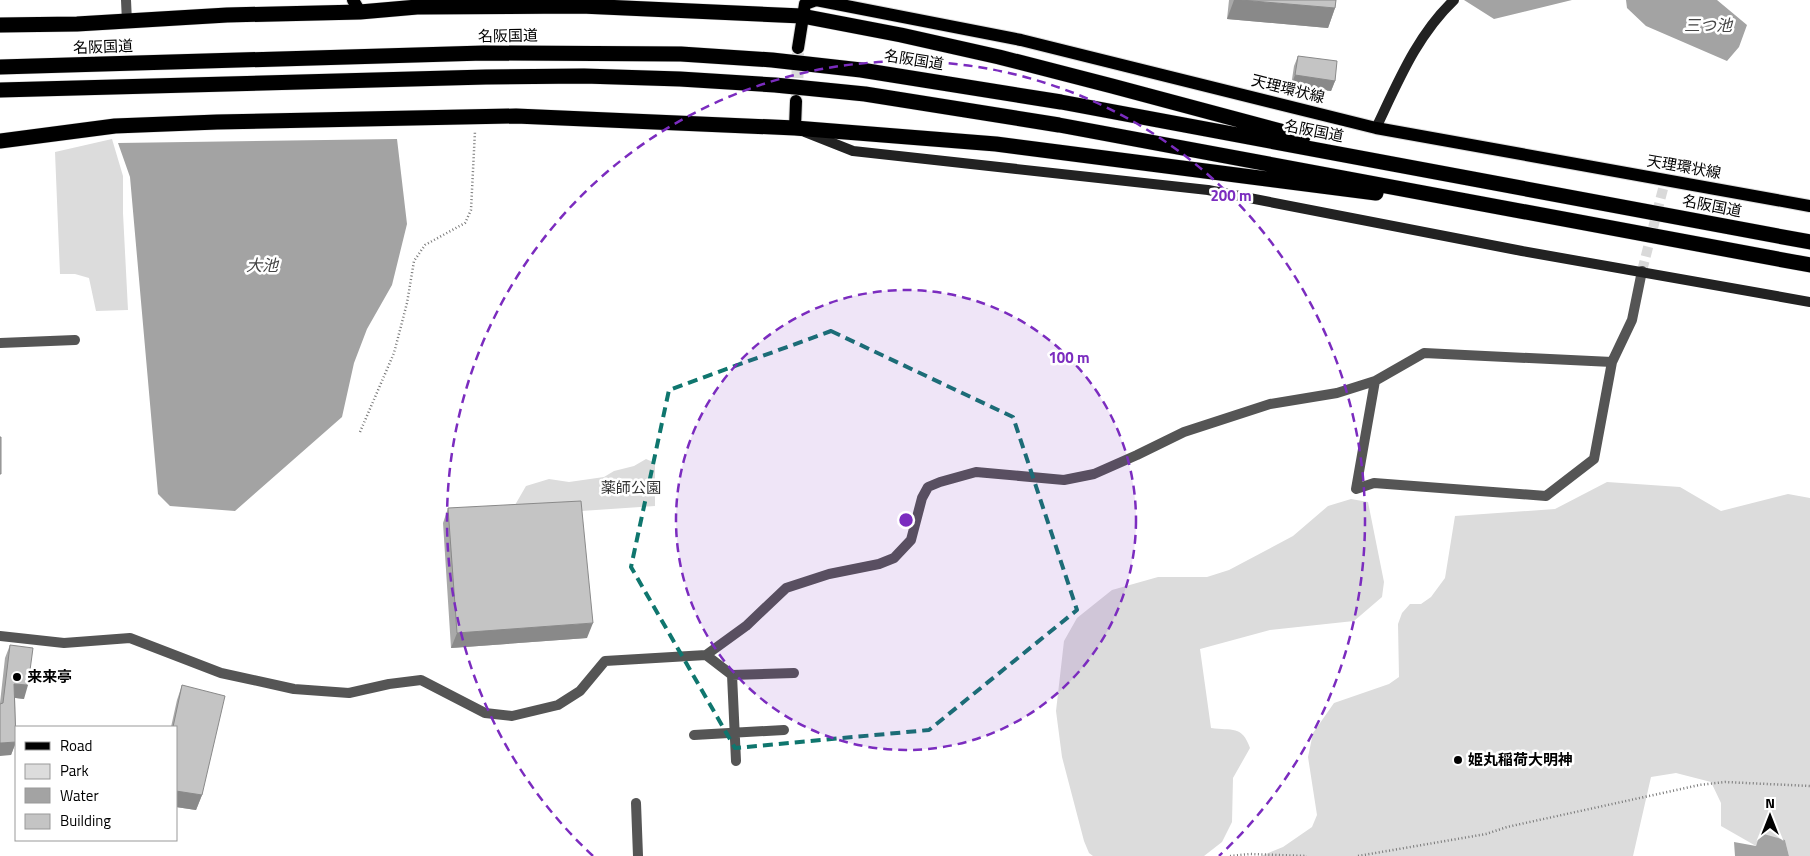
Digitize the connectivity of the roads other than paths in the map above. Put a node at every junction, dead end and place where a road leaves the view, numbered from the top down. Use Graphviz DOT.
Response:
graph roads {
  1 [pos="126,0"];
  2 [pos="1454,0"];
  3 [pos="357,6"];
  4 [pos="802,16"];
  5 [pos="0,17"];
  6 [pos="127,22"];
  7 [pos="61,24"];
  8 [pos="0,25"];
  9 [pos="798,48"];
  10 [pos="0,67"];
  11 [pos="0,90"];
  12 [pos="796,101"];
  13 [pos="795,128"];
  14 [pos="1376,128"];
  15 [pos="0,141"];
  16 [pos="1810,206"];
  17 [pos="1514,209"];
  18 [pos="1686,218"];
  19 [pos="1810,242"];
  20 [pos="1810,265"];
  21 [pos="1642,271"];
  22 [pos="1810,302"];
  23 [pos="75,340"];
  24 [pos="0,344"];
  25 [pos="1612,362"];
  26 [pos="1375,381"];
  27 [pos="0,636"];
  28 [pos="706,654"];
  29 [pos="794,673"];
  30 [pos="732,675"];
  31 [pos="784,730"];
  32 [pos="735,734"];
  33 [pos="694,735"];
  34 [pos="736,762"];
  35 [pos="636,804"];
  36 [pos="638,856"];
  1 -- 6 [label="street"];
  2 -- 14 [label="street"];
  3 -- 4 [label="highway"];
  3 -- 6 [label="highway"];
  4 -- 9 [label="main road"];
  4 -- 14 [label="main road, 天理環状線"];
  4 -- 18 [label="highway"];
  5 -- 7 [label="highway"];
  6 -- 7 [label="highway"];
  7 -- 8 [label="highway"];
  10 -- 18 [label="highway, 名阪国道"];
  11 -- 17 [label="highway"];
  12 -- 13 [label="main road"];
  13 -- 15 [label="highway"];
  13 -- 17 [label="highway"];
  13 -- 21 [label="street"];
  14 -- 16 [label="main road, 天理環状線"];
  17 -- 20 [label="highway"];
  18 -- 19 [label="highway, 名阪国道"];
  21 -- 22 [label="street"];
  21 -- 25 [label="street"];
  23 -- 24 [label="street"];
  25 -- 26 [label="street"];
  25 -- 26 [label="street"];
  26 -- 28 [label="street"];
  27 -- 28 [label="street"];
  28 -- 30 [label="street"];
  29 -- 30 [label="street"];
  30 -- 32 [label="street"];
  31 -- 32 [label="street"];
  32 -- 33 [label="street"];
  32 -- 34 [label="street"];
  35 -- 36 [label="street"];
}
